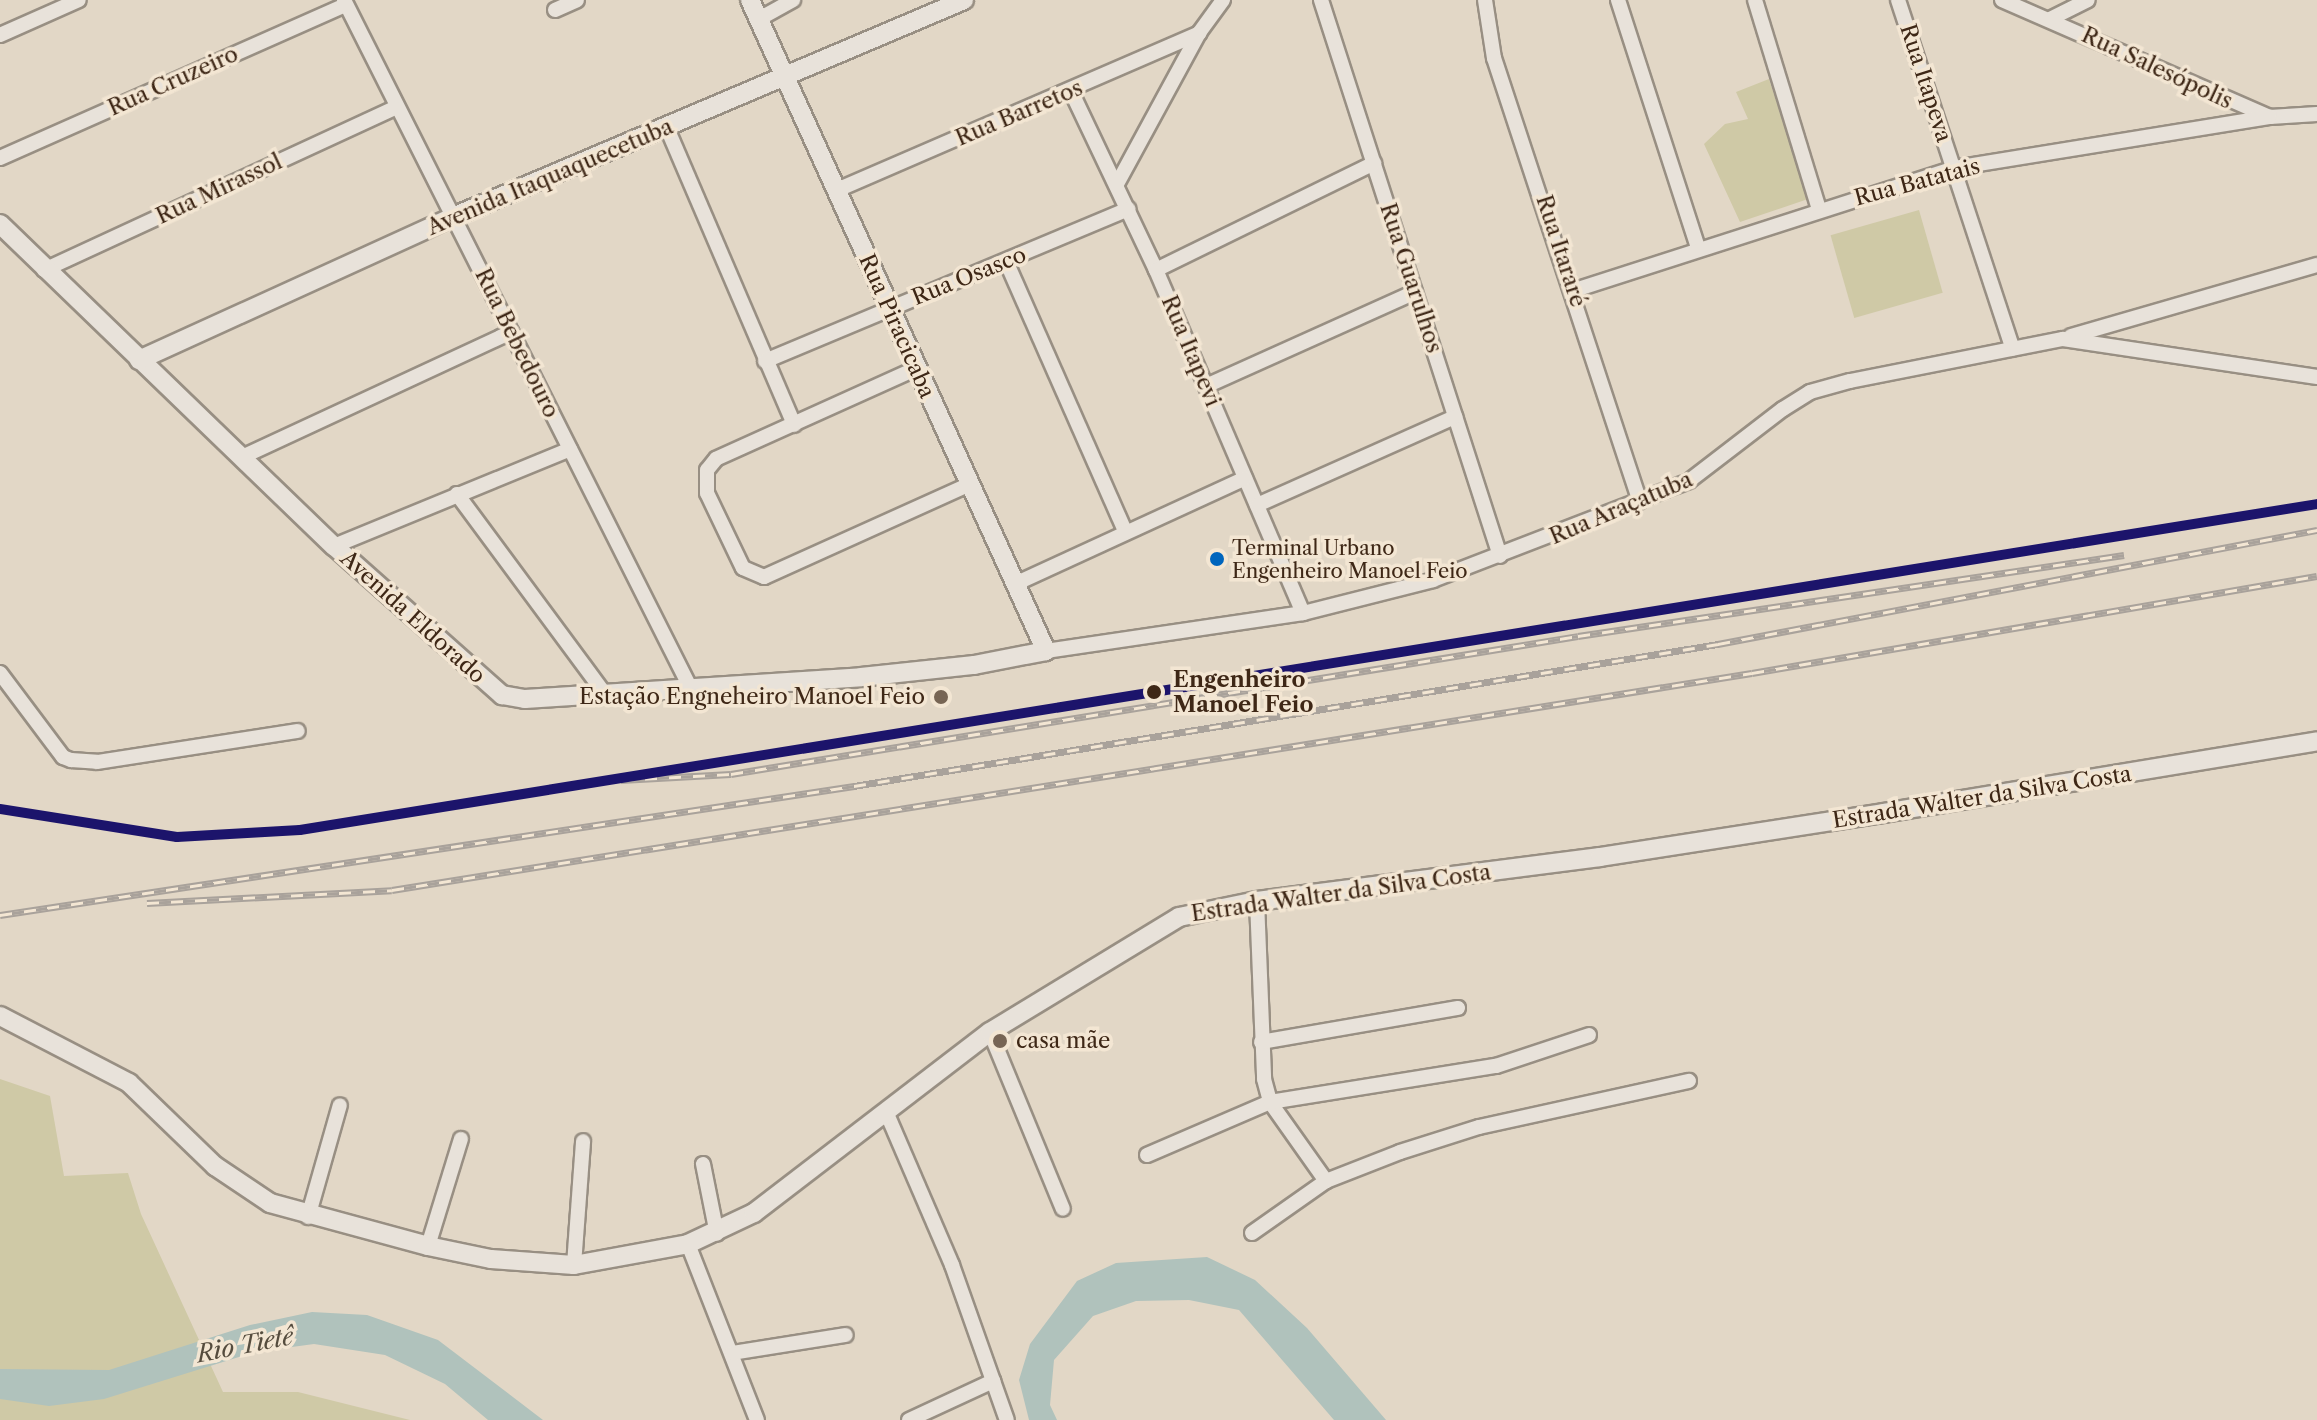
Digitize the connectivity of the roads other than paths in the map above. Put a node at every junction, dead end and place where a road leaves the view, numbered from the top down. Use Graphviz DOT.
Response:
graph roads {
  1 [pos="79,0"];
  2 [pos="577,0"];
  3 [pos="750,0"];
  4 [pos="793,0"];
  5 [pos="964,0"];
  6 [pos="1223,0"];
  7 [pos="1321,0"];
  8 [pos="1485,0"];
  9 [pos="1618,0"];
  10 [pos="1755,0"];
  11 [pos="1898,0"];
  12 [pos="2002,0"];
  13 [pos="2088,0"];
  14 [pos="345,3"];
  15 [pos="555,10"];
  16 [pos="759,19"];
  17 [pos="2050,19"];
  18 [pos="1199,33"];
  19 [pos="0,35"];
  20 [pos="787,76"];
  21 [pos="1071,91"];
  22 [pos="394,108"];
  23 [pos="2317,114"];
  24 [pos="2270,117"];
  25 [pos="667,128"];
  26 [pos="0,158"];
  27 [pos="1374,163"];
  28 [pos="1954,168"];
  29 [pos="1117,184"];
  30 [pos="837,190"];
  31 [pos="1128,209"];
  32 [pos="1819,209"];
  33 [pos="455,216"];
  34 [pos="0,224"];
  35 [pos="1698,248"];
  36 [pos="1006,261"];
  37 [pos="2317,265"];
  38 [pos="44,270"];
  39 [pos="1156,270"];
  40 [pos="1575,290"];
  41 [pos="1415,292"];
  42 [pos="889,309"];
  43 [pos="511,332"];
  44 [pos="2063,339"];
  45 [pos="2013,349"];
  46 [pos="139,360"];
  47 [pos="765,361"];
  48 [pos="915,369"];
  49 [pos="2317,377"];
  50 [pos="1206,386"];
  51 [pos="1455,417"];
  52 [pos="794,425"];
  53 [pos="570,449"];
  54 [pos="242,457"];
  55 [pos="1245,478"];
  56 [pos="968,485"];
  57 [pos="457,494"];
  58 [pos="1640,502"];
  59 [pos="1257,505"];
  60 [pos="1125,531"];
  61 [pos="334,546"];
  62 [pos="1500,556"];
  63 [pos="1015,584"];
  64 [pos="1303,613"];
  65 [pos="1046,651"];
  66 [pos="0,673"];
  67 [pos="690,687"];
  68 [pos="604,693"];
  69 [pos="298,731"];
  70 [pos="2317,741"];
  71 [pos="1257,901"];
  72 [pos="1458,1008"];
  73 [pos="0,1016"];
  74 [pos="990,1032"];
  75 [pos="1589,1035"];
  76 [pos="1261,1042"];
  77 [pos="1689,1081"];
  78 [pos="1270,1102"];
  79 [pos="340,1105"];
  80 [pos="887,1114"];
  81 [pos="461,1139"];
  82 [pos="583,1141"];
  83 [pos="1147,1155"];
  84 [pos="703,1164"];
  85 [pos="1326,1181"];
  86 [pos="1063,1209"];
  87 [pos="308,1217"];
  88 [pos="1252,1233"];
  89 [pos="717,1234"];
  90 [pos="688,1244"];
  91 [pos="428,1246"];
  92 [pos="574,1265"];
  93 [pos="846,1335"];
  94 [pos="732,1353"];
  95 [pos="993,1381"];
  96 [pos="757,1420"];
  97 [pos="909,1420"];
  98 [pos="1007,1420"];
  1 -- 19 [label="street"];
  2 -- 15 [label="street"];
  3 -- 16 [label="street, Rua Piracicaba"];
  4 -- 16 [label="street"];
  5 -- 20 [label="street, Avenida Itaquaquecetuba"];
  6 -- 18 [label="street"];
  7 -- 27 [label="street, Rua Guarulhos"];
  8 -- 40 [label="street, Rua Itararé"];
  9 -- 35 [label="street"];
  10 -- 32 [label="street"];
  11 -- 28 [label="street, Rua Itapeva"];
  12 -- 17 [label="street, Rua Salesópolis"];
  13 -- 17 [label="street"];
  14 -- 22 [label="street, Rua Bebedouro"];
  14 -- 26 [label="street, Rua Cruzeiro"];
  16 -- 20 [label="street, Rua Piracicaba"];
  17 -- 24 [label="street, Rua Salesópolis"];
  18 -- 21 [label="street, Rua Barretos"];
  18 -- 29 [label="street"];
  20 -- 25 [label="street, Avenida Itaquaquecetuba"];
  20 -- 30 [label="street, Rua Piracicaba"];
  21 -- 29 [label="street, Rua Itapevi"];
  21 -- 30 [label="street, Rua Barretos"];
  22 -- 33 [label="street, Rua Bebedouro"];
  22 -- 38 [label="street, Rua Mirassol"];
  23 -- 24 [label="street, Rua Salesópolis"];
  24 -- 28 [label="street, Rua Batatais"];
  25 -- 33 [label="street, Avenida Itaquaquecetuba"];
  25 -- 47 [label="street"];
  27 -- 39 [label="street"];
  27 -- 41 [label="street, Rua Guarulhos"];
  28 -- 32 [label="street, Rua Batatais"];
  28 -- 45 [label="street, Rua Itapeva"];
  29 -- 31 [label="street, Rua Itapevi"];
  30 -- 42 [label="street, Rua Piracicaba"];
  31 -- 36 [label="street, Rua Osasco"];
  31 -- 39 [label="street, Rua Itapevi"];
  32 -- 35 [label="street, Rua Batatais"];
  33 -- 43 [label="street, Rua Bebedouro"];
  33 -- 46 [label="street, Avenida Itaquaquecetuba"];
  34 -- 38 [label="street, Avenida Eldorado"];
  35 -- 40 [label="street, Rua Batatais"];
  36 -- 42 [label="street, Rua Osasco"];
  36 -- 60 [label="street"];
  37 -- 44 [label="street"];
  38 -- 46 [label="street, Avenida Eldorado"];
  39 -- 50 [label="street, Rua Itapevi"];
  40 -- 58 [label="street, Rua Itararé"];
  41 -- 50 [label="street"];
  41 -- 51 [label="street, Rua Guarulhos"];
  42 -- 47 [label="street, Rua Osasco"];
  42 -- 48 [label="street, Rua Piracicaba"];
  43 -- 53 [label="street, Rua Bebedouro"];
  43 -- 54 [label="street"];
  44 -- 45 [label="street, Rua Araçatuba"];
  44 -- 49 [label="street, Rua Araçatuba"];
  45 -- 58 [label="street, Rua Araçatuba"];
  46 -- 54 [label="street, Avenida Eldorado"];
  47 -- 52 [label="street"];
  48 -- 52 [label="street"];
  48 -- 56 [label="street, Rua Piracicaba"];
  50 -- 55 [label="street, Rua Itapevi"];
  51 -- 59 [label="street"];
  51 -- 62 [label="street, Rua Guarulhos"];
  52 -- 56 [label="street"];
  53 -- 57 [label="street"];
  53 -- 67 [label="street, Rua Bebedouro"];
  54 -- 61 [label="street, Avenida Eldorado"];
  55 -- 59 [label="street, Rua Itapevi"];
  55 -- 60 [label="street"];
  56 -- 63 [label="street, Rua Piracicaba"];
  57 -- 61 [label="street"];
  57 -- 68 [label="street"];
  58 -- 62 [label="street, Rua Araçatuba"];
  59 -- 64 [label="street, Rua Itapevi"];
  60 -- 63 [label="street"];
  61 -- 68 [label="street, Avenida Eldorado"];
  62 -- 64 [label="street, Rua Araçatuba"];
  63 -- 65 [label="street, Rua Piracicaba"];
  64 -- 65 [label="street, Rua Araçatuba"];
  65 -- 67 [label="street, Avenida Eldorado"];
  66 -- 69 [label="street"];
  67 -- 68 [label="street, Avenida Eldorado"];
  70 -- 71 [label="street, Estrada Walter da Silva Costa"];
  71 -- 74 [label="street, Estrada Walter da Silva Costa"];
  71 -- 76 [label="street"];
  72 -- 76 [label="street"];
  73 -- 87 [label="street, Estrada Walter da Silva Costa"];
  74 -- 80 [label="street, Estrada Walter da Silva Costa"];
  74 -- 86 [label="street"];
  75 -- 78 [label="street"];
  76 -- 78 [label="street"];
  77 -- 85 [label="street"];
  78 -- 83 [label="street"];
  78 -- 85 [label="street"];
  79 -- 87 [label="street"];
  80 -- 89 [label="street, Estrada Walter da Silva Costa"];
  80 -- 95 [label="street"];
  81 -- 91 [label="street"];
  82 -- 92 [label="street"];
  84 -- 89 [label="street"];
  85 -- 88 [label="street"];
  87 -- 91 [label="street, Estrada Walter da Silva Costa"];
  89 -- 90 [label="street, Estrada Walter da Silva Costa"];
  90 -- 92 [label="street, Estrada Walter da Silva Costa"];
  90 -- 94 [label="street"];
  91 -- 92 [label="street, Estrada Walter da Silva Costa"];
  93 -- 94 [label="street"];
  94 -- 96 [label="street"];
  95 -- 97 [label="street"];
  95 -- 98 [label="street"];
}
